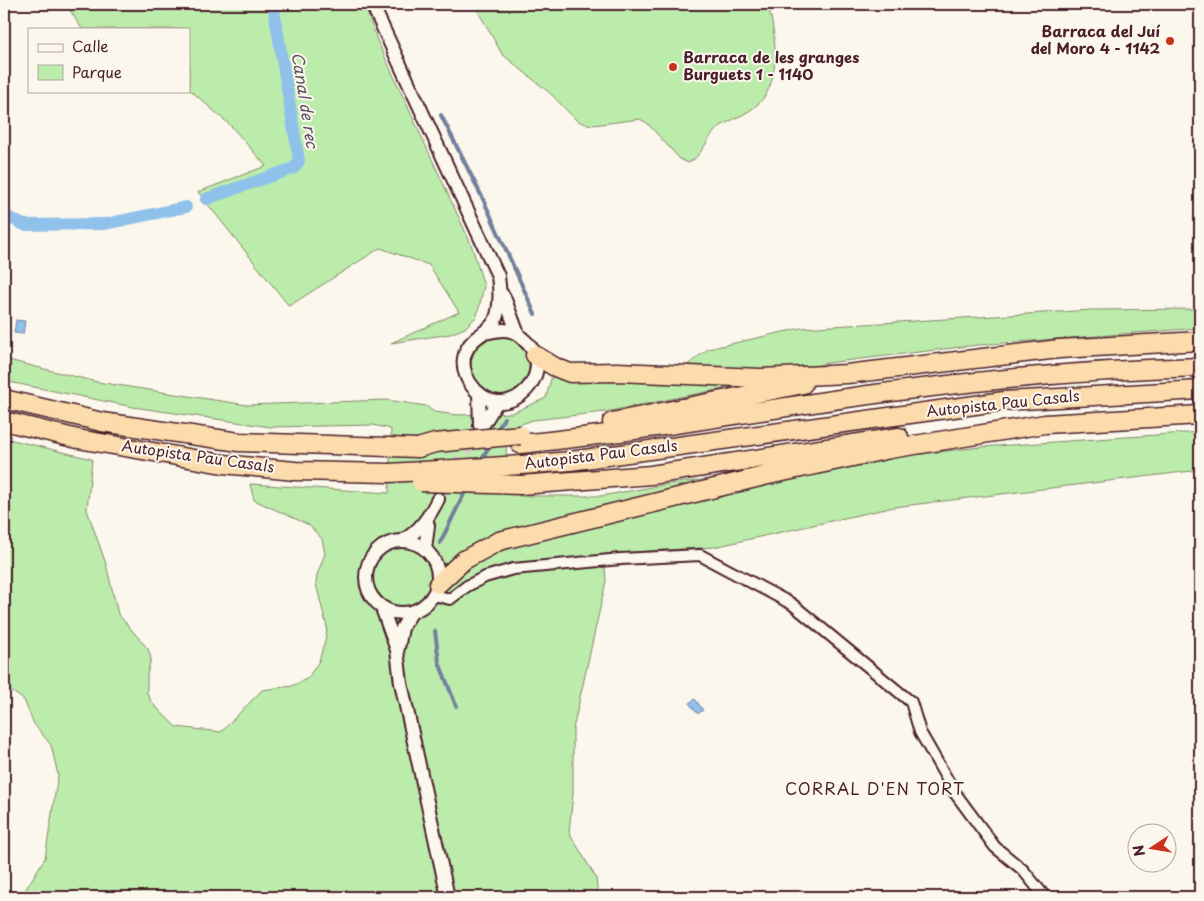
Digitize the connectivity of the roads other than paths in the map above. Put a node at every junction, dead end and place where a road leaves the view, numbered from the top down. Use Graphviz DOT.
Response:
graph roads {
  1 [pos="372,4"];
  2 [pos="500,293"];
  3 [pos="484,333"];
  4 [pos="518,334"];
  5 [pos="1200,341"];
  6 [pos="535,355"];
  7 [pos="1200,367"];
  8 [pos="847,374"];
  9 [pos="1200,390"];
  10 [pos="479,394"];
  11 [pos="4,399"];
  12 [pos="497,402"];
  13 [pos="1200,415"];
  14 [pos="4,421"];
  15 [pos="1046,424"];
  16 [pos="520,439"];
  17 [pos="389,477"];
  18 [pos="438,499"];
  19 [pos="427,522"];
  20 [pos="402,541"];
  21 [pos="425,549"];
  22 [pos="436,589"];
  23 [pos="382,608"];
  24 [pos="411,613"];
  25 [pos="397,650"];
  26 [pos="448,897"];
  27 [pos="1045,897"];
  1 -- 2 [label="street"];
  2 -- 3 [label="street"];
  2 -- 4 [label="street"];
  3 -- 4 [label="street"];
  3 -- 10 [label="street"];
  4 -- 6 [label="street"];
  5 -- 8 [label="highway"];
  6 -- 8 [label="highway"];
  6 -- 12 [label="street"];
  7 -- 16 [label="highway, Autopista Pau Casals"];
  8 -- 16 [label="highway"];
  9 -- 17 [label="highway, Autopista Pau Casals, bridge"];
  10 -- 12 [label="street"];
  10 -- 12 [label="street"];
  11 -- 16 [label="highway, Autopista Pau Casals, bridge"];
  13 -- 15 [label="highway"];
  14 -- 17 [label="highway, Autopista Pau Casals"];
  15 -- 17 [label="highway, bridge"];
  15 -- 22 [label="highway"];
  18 -- 19 [label="street"];
  19 -- 20 [label="street"];
  19 -- 21 [label="street"];
  20 -- 21 [label="street"];
  20 -- 23 [label="street"];
  21 -- 22 [label="street"];
  22 -- 24 [label="street"];
  22 -- 27 [label="street"];
  23 -- 24 [label="street"];
  23 -- 25 [label="street"];
  24 -- 25 [label="street"];
  25 -- 26 [label="street"];
}
